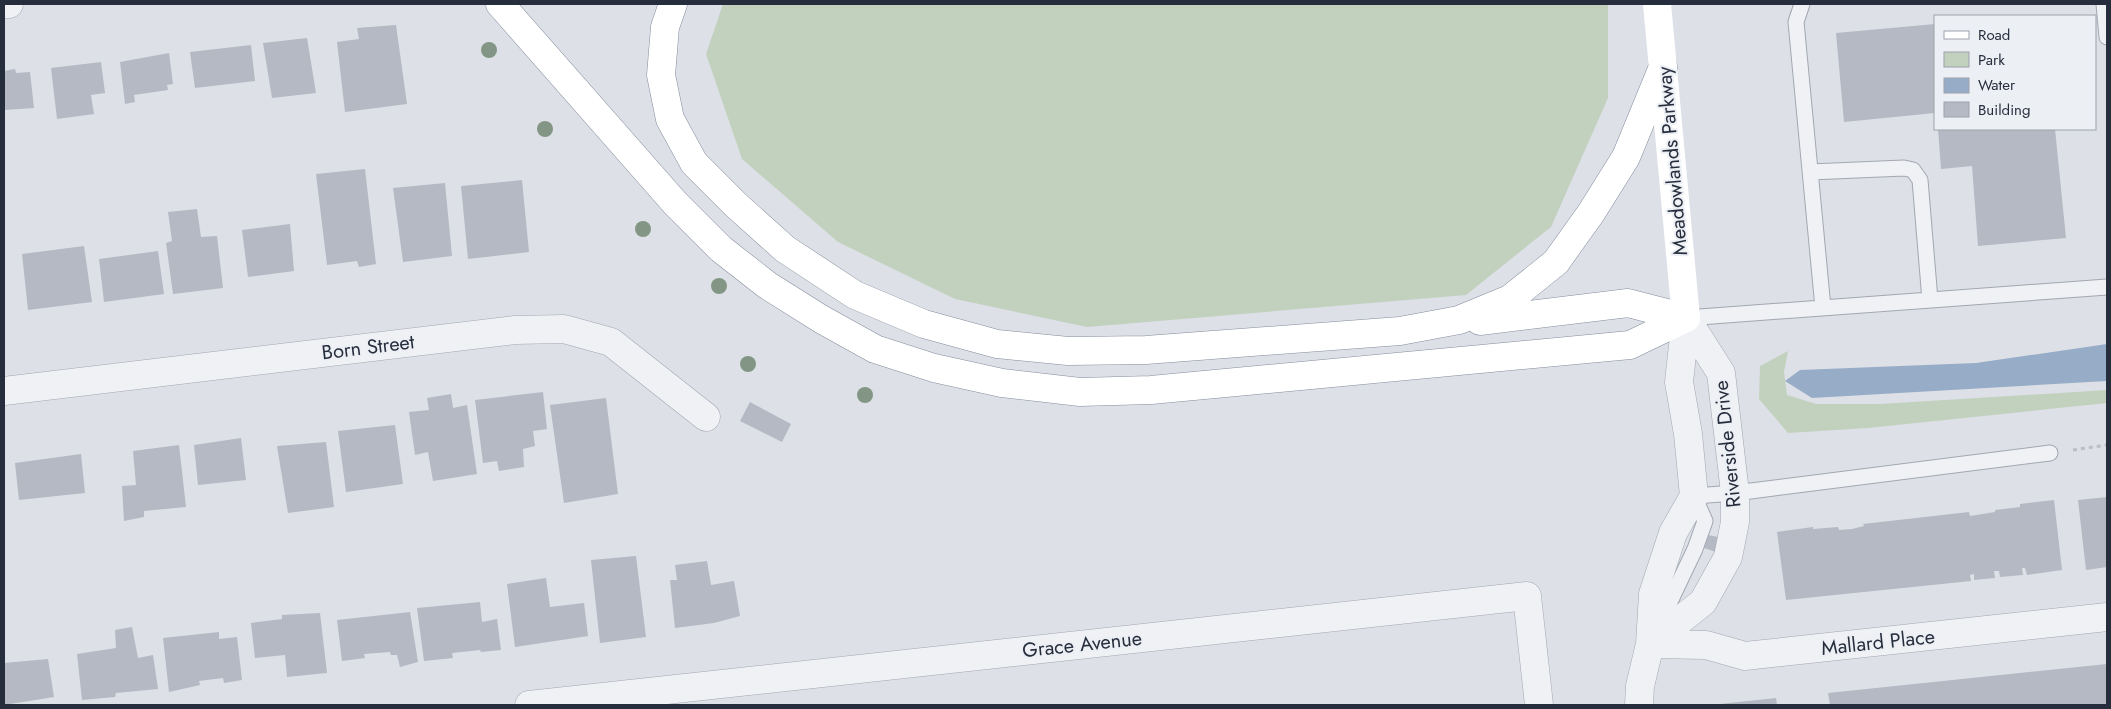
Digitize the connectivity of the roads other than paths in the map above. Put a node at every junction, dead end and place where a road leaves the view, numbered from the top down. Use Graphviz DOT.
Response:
graph roads {
  1 [pos="4,4"];
  2 [pos="9,4"];
  3 [pos="500,4"];
  4 [pos="673,4"];
  5 [pos="1657,4"];
  6 [pos="1802,4"];
  7 [pos="2104,4"];
  8 [pos="2107,37"];
  9 [pos="1663,67"];
  10 [pos="1810,172"];
  11 [pos="2107,287"];
  12 [pos="1930,300"];
  13 [pos="1823,308"];
  14 [pos="1686,318"];
  15 [pos="1400,331"];
  16 [pos="4,391"];
  17 [pos="706,417"];
  18 [pos="2050,453"];
  19 [pos="1735,493"];
  20 [pos="1694,496"];
  21 [pos="2107,618"];
  22 [pos="1650,644"];
  23 [pos="529,705"];
  24 [pos="1539,705"];
  25 [pos="1639,705"];
  1 -- 2 [label="street"];
  3 -- 14 [label="main road"];
  4 -- 15 [label="main road"];
  5 -- 9 [label="main road, Meadowlands Parkway"];
  6 -- 10 [label="lane"];
  7 -- 8 [label="lane"];
  9 -- 14 [label="main road, Meadowlands Parkway"];
  9 -- 15 [label="main road"];
  10 -- 12 [label="lane"];
  10 -- 13 [label="lane"];
  11 -- 12 [label="lane"];
  12 -- 13 [label="lane"];
  13 -- 14 [label="lane"];
  14 -- 15 [label="main road"];
  14 -- 19 [label="street, Riverside Drive"];
  14 -- 20 [label="street, Riverside Drive"];
  16 -- 17 [label="street, Born Street"];
  18 -- 19 [label="lane"];
  19 -- 20 [label="lane"];
  19 -- 22 [label="street, Riverside Drive"];
  20 -- 22 [label="street, Riverside Drive"];
  21 -- 22 [label="street, Mallard Place"];
  22 -- 25 [label="street, Riverside Drive"];
  23 -- 24 [label="street, Grace Avenue"];
}
